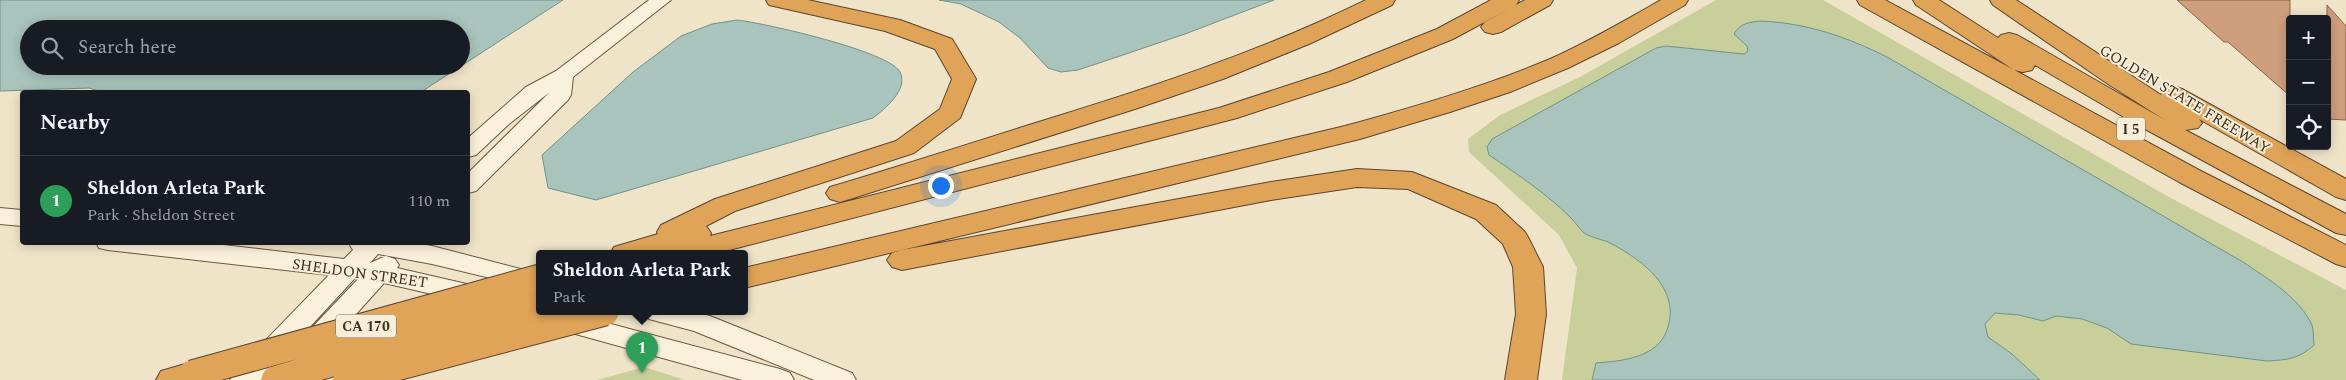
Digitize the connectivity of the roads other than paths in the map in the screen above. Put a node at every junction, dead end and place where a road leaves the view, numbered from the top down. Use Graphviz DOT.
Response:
graph roads {
  1 [pos="661,0"];
  2 [pos="777,0"];
  3 [pos="1384,0"];
  4 [pos="1508,0"];
  5 [pos="1542,0"];
  6 [pos="1677,0"];
  7 [pos="1868,0"];
  8 [pos="1924,0"];
  9 [pos="1946,0"];
  10 [pos="2001,0"];
  11 [pos="2027,0"];
  12 [pos="563,75"];
  13 [pos="470,148"];
  14 [pos="470,184"];
  15 [pos="2346,190"];
  16 [pos="2346,210"];
  17 [pos="0,216"];
  18 [pos="20,218"];
  19 [pos="2346,226"];
  20 [pos="2346,244"];
  21 [pos="135,245"];
  22 [pos="366,245"];
  23 [pos="405,246"];
  24 [pos="634,250"];
  25 [pos="640,250"];
  26 [pos="693,250"];
  27 [pos="2346,257"];
  28 [pos="348,269"];
  29 [pos="748,269"];
  30 [pos="748,270"];
  31 [pos="748,270"];
  32 [pos="379,272"];
  33 [pos="536,279"];
  34 [pos="536,281"];
  35 [pos="536,295"];
  36 [pos="536,307"];
  37 [pos="536,313"];
  38 [pos="544,315"];
  39 [pos="594,315"];
  40 [pos="670,315"];
  41 [pos="182,377"];
  42 [pos="240,380"];
  43 [pos="244,380"];
  44 [pos="275,380"];
  45 [pos="281,380"];
  46 [pos="347,380"];
  47 [pos="780,380"];
  48 [pos="842,380"];
  49 [pos="1521,380"];
  1 -- 12 [label="main road"];
  2 -- 24 [label="highway"];
  3 -- 25 [label="highway"];
  4 -- 26 [label="highway"];
  5 -- 29 [label="highway"];
  6 -- 30 [label="highway"];
  7 -- 27 [label="highway"];
  8 -- 20 [label="highway, I 5"];
  9 -- 19 [label="highway"];
  10 -- 16 [label="highway"];
  11 -- 15 [label="highway, GOLDEN STATE FREEWAY"];
  12 -- 13 [label="main road"];
  12 -- 14 [label="main road"];
  17 -- 18 [label="main road"];
  21 -- 28 [label="main road, SHELDON STREET"];
  22 -- 28 [label="main road"];
  23 -- 32 [label="main road"];
  23 -- 34 [label="main road, SHELDON STREET"];
  28 -- 32 [label="main road, SHELDON STREET"];
  28 -- 43 [label="main road"];
  31 -- 49 [label="highway"];
  32 -- 37 [label="main road, SHELDON STREET"];
  32 -- 45 [label="main road"];
  33 -- 41 [label="highway, CA 170, bridge"];
  35 -- 42 [label="highway"];
  36 -- 44 [label="highway, bridge"];
  38 -- 47 [label="main road, SHELDON STREET"];
  39 -- 46 [label="highway, bridge"];
  40 -- 48 [label="main road"];
}
